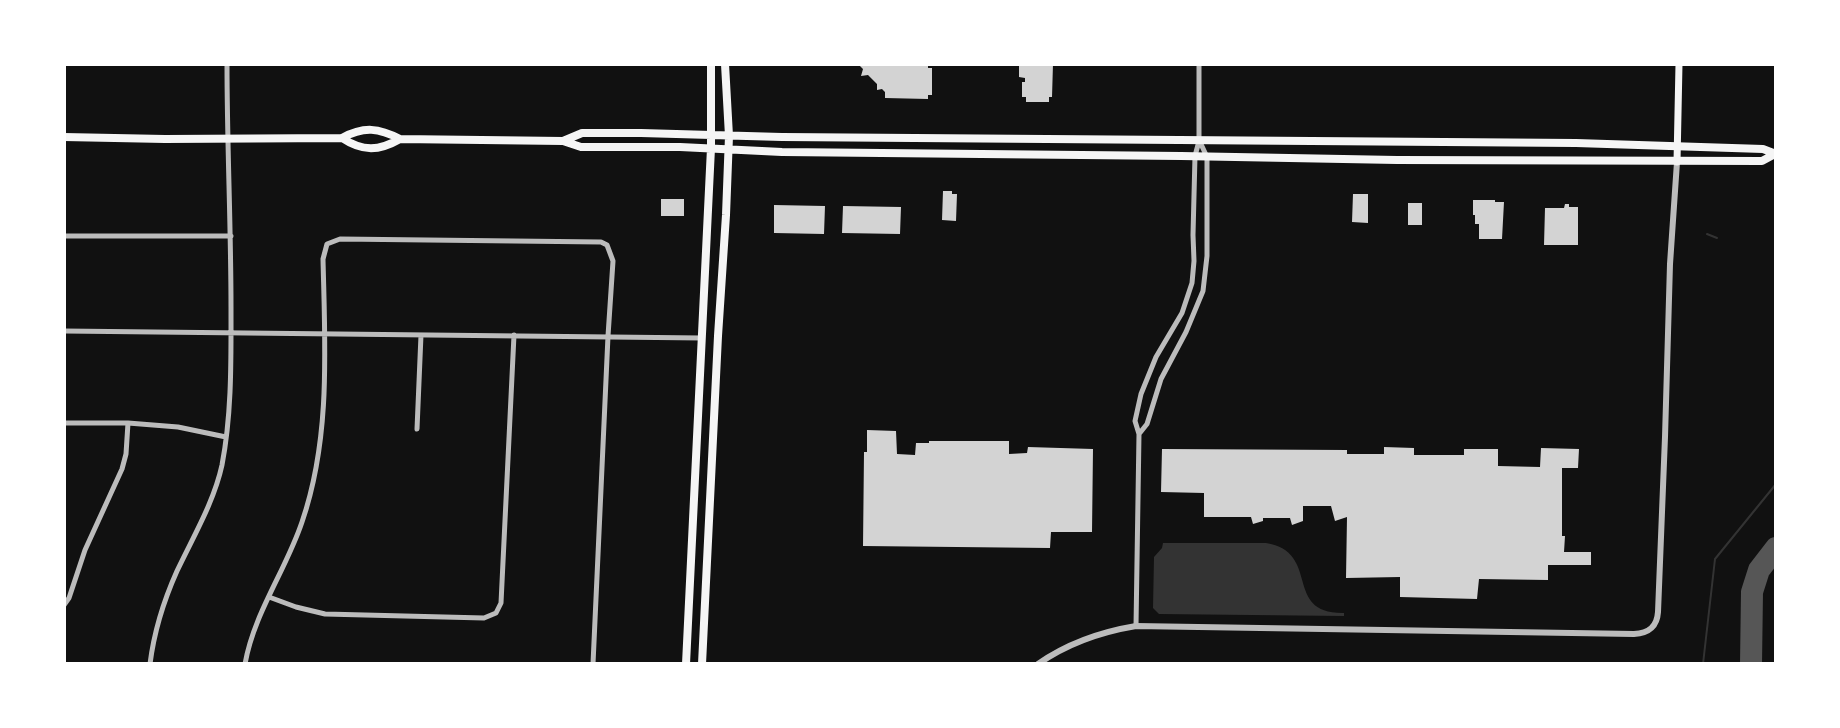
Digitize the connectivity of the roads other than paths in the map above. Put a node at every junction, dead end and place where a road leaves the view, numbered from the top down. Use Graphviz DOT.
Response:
graph roads {
  1 [pos="227,64"];
  2 [pos="711,64"];
  3 [pos="725,64"];
  4 [pos="1199,64"];
  5 [pos="1679,64"];
  6 [pos="712,136"];
  7 [pos="729,136"];
  8 [pos="64,137"];
  9 [pos="228,138"];
  10 [pos="342,138"];
  11 [pos="400,139"];
  12 [pos="971,139"];
  13 [pos="563,141"];
  14 [pos="1199,141"];
  15 [pos="1677,145"];
  16 [pos="711,148"];
  17 [pos="728,149"];
  18 [pos="1776,154"];
  19 [pos="974,155"];
  20 [pos="1195,156"];
  21 [pos="1207,157"];
  22 [pos="1677,162"];
  23 [pos="64,236"];
  24 [pos="231,236"];
  25 [pos="64,331"];
  26 [pos="231,333"];
  27 [pos="325,334"];
  28 [pos="421,335"];
  29 [pos="514,335"];
  30 [pos="608,336"];
  31 [pos="702,338"];
  32 [pos="64,423"];
  33 [pos="128,423"];
  34 [pos="698,427"];
  35 [pos="714,428"];
  36 [pos="417,429"];
  37 [pos="1139,434"];
  38 [pos="226,437"];
  39 [pos="269,597"];
  40 [pos="64,605"];
  41 [pos="1136,626"];
  42 [pos="150,664"];
  43 [pos="245,664"];
  44 [pos="593,664"];
  45 [pos="686,664"];
  46 [pos="702,664"];
  47 [pos="1038,664"];
  1 -- 9 [label="street"];
  2 -- 6 [label="main road"];
  3 -- 7 [label="main road"];
  4 -- 14 [label="street"];
  5 -- 15 [label="main road"];
  6 -- 7 [label="main road"];
  6 -- 13 [label="main road"];
  6 -- 16 [label="main road"];
  7 -- 12 [label="main road"];
  7 -- 17 [label="main road"];
  8 -- 9 [label="main road"];
  9 -- 10 [label="main road"];
  9 -- 24 [label="street"];
  10 -- 11 [label="main road"];
  10 -- 11 [label="main road"];
  11 -- 13 [label="main road"];
  12 -- 14 [label="main road"];
  12 -- 19 [label="main road"];
  13 -- 16 [label="main road"];
  14 -- 15 [label="main road"];
  14 -- 20 [label="street"];
  14 -- 21 [label="street"];
  15 -- 18 [label="main road"];
  15 -- 22 [label="main road"];
  16 -- 17 [label="main road"];
  16 -- 31 [label="main road"];
  17 -- 19 [label="main road"];
  17 -- 35 [label="main road"];
  18 -- 22 [label="main road"];
  19 -- 20 [label="main road"];
  20 -- 21 [label="main road"];
  20 -- 37 [label="street"];
  21 -- 22 [label="main road"];
  21 -- 37 [label="street"];
  22 -- 41 [label="street"];
  23 -- 24 [label="street"];
  24 -- 26 [label="street"];
  25 -- 26 [label="street"];
  26 -- 27 [label="street"];
  26 -- 38 [label="street"];
  27 -- 28 [label="street"];
  27 -- 30 [label="street"];
  27 -- 39 [label="street"];
  28 -- 29 [label="street"];
  28 -- 36 [label="street"];
  29 -- 30 [label="street"];
  29 -- 39 [label="street"];
  30 -- 31 [label="street"];
  30 -- 44 [label="street"];
  31 -- 34 [label="main road"];
  32 -- 33 [label="street"];
  33 -- 38 [label="street"];
  33 -- 40 [label="street"];
  34 -- 35 [label="main road"];
  34 -- 45 [label="main road"];
  35 -- 46 [label="main road"];
  37 -- 41 [label="street"];
  38 -- 42 [label="street"];
  39 -- 43 [label="street"];
  41 -- 47 [label="street"];
}
